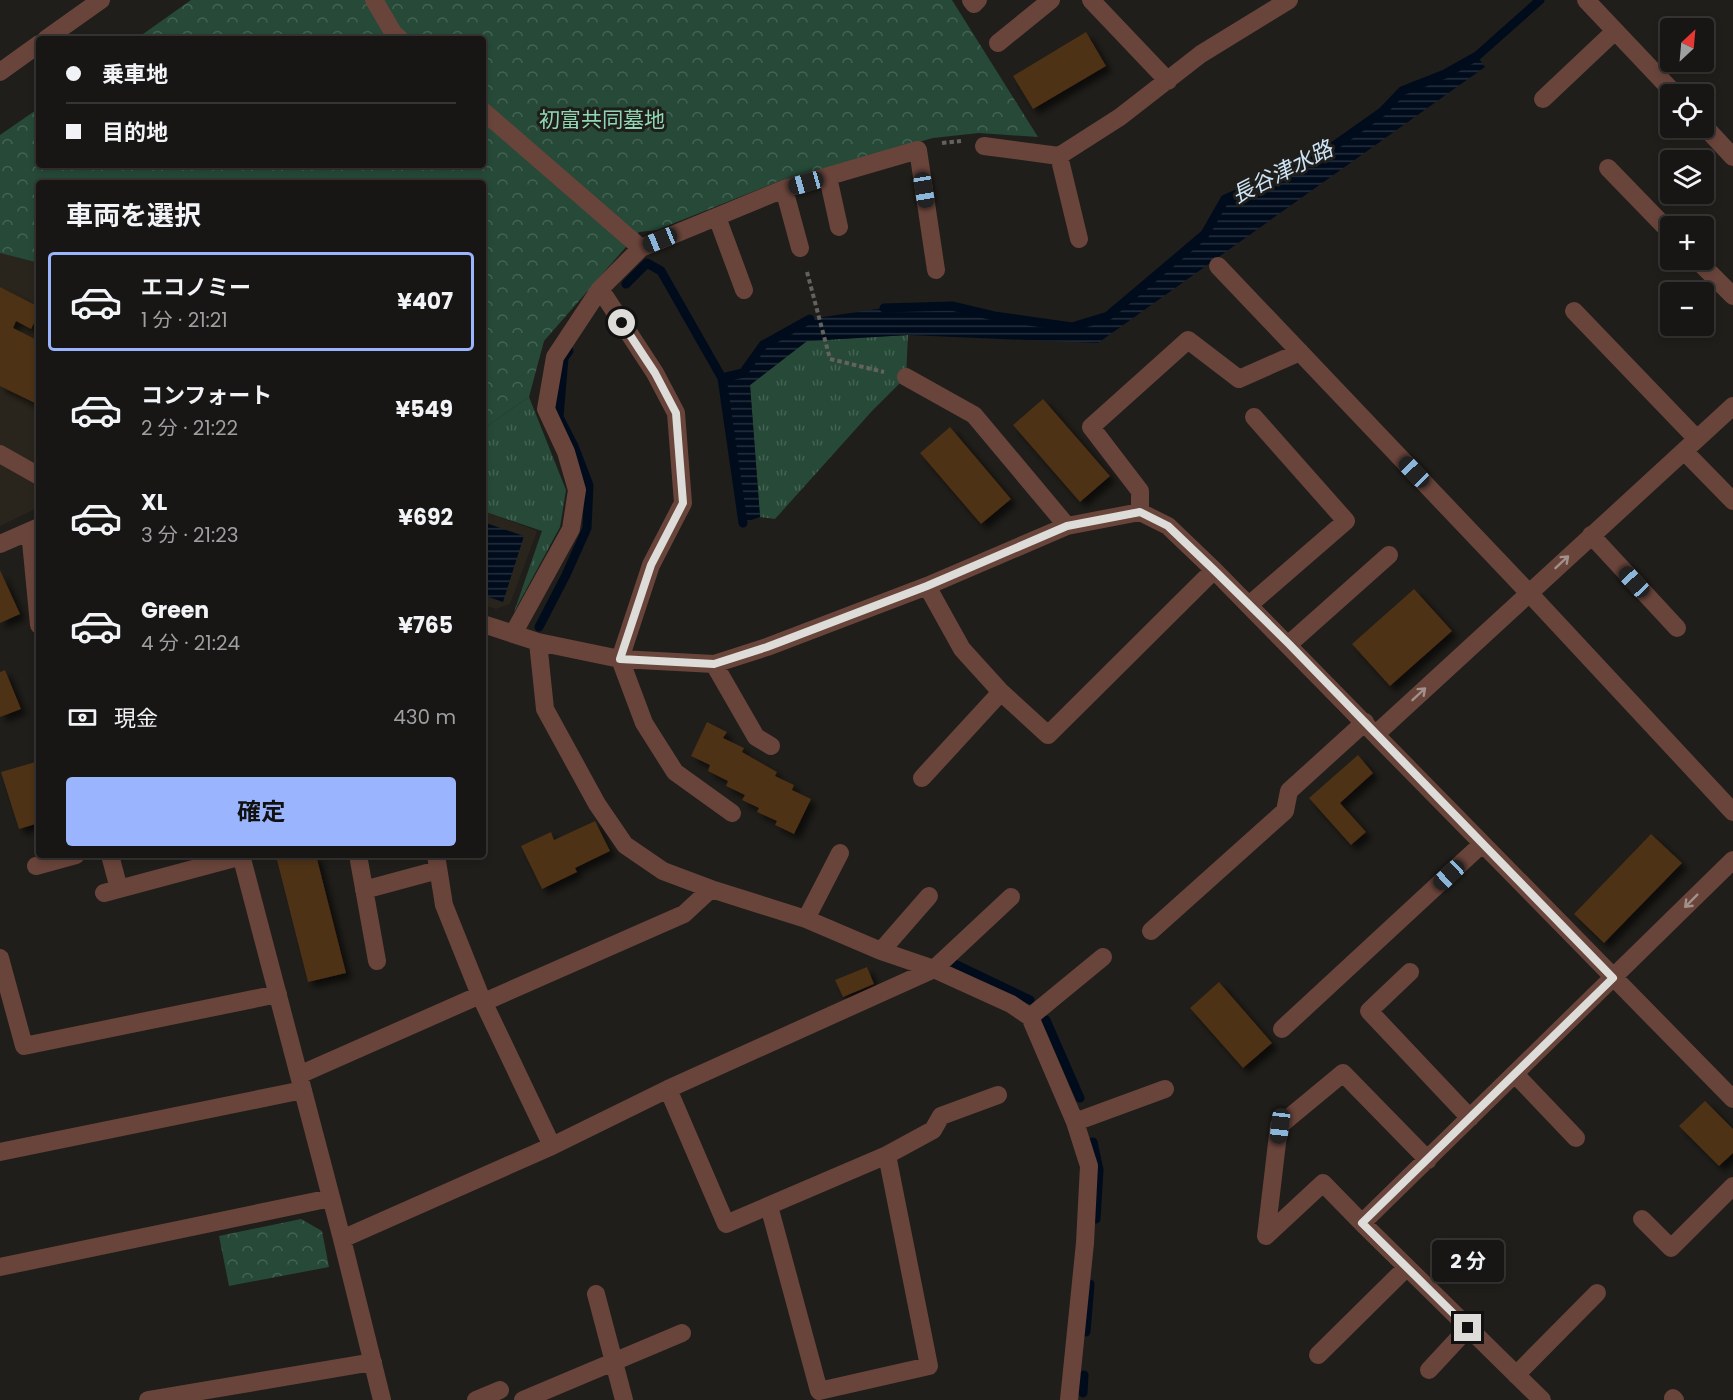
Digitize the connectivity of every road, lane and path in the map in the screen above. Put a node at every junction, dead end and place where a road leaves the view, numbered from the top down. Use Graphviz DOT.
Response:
graph roads {
  1 [pos="101,0"];
  2 [pos="374,0"];
  3 [pos="971,0"];
  4 [pos="978,0"];
  5 [pos="1051,0"];
  6 [pos="1091,0"];
  7 [pos="1289,0"];
  8 [pos="1586,0"];
  9 [pos="1615,31"];
  10 [pos="50,36"];
  11 [pos="396,36"];
  12 [pos="998,43"];
  13 [pos="36,46"];
  14 [pos="0,72"];
  15 [pos="1168,81"];
  16 [pos="1665,84"];
  17 [pos="1543,99"];
  18 [pos="486,114"];
  19 [pos="1714,137"];
  20 [pos="984,146"];
  21 [pos="918,150"];
  22 [pos="1059,156"];
  23 [pos="1733,157"];
  24 [pos="1608,168"];
  25 [pos="828,177"];
  26 [pos="784,189"];
  27 [pos="717,217"];
  28 [pos="1660,222"];
  29 [pos="839,227"];
  30 [pos="1079,239"];
  31 [pos="641,248"];
  32 [pos="800,248"];
  33 [pos="1218,266"];
  34 [pos="936,270"];
  35 [pos="1707,270"];
  36 [pos="600,289"];
  37 [pos="744,290"];
  38 [pos="1733,296"];
  39 [pos="1574,311"];
  40 [pos="1300,352"];
  41 [pos="906,377"];
  42 [pos="1733,406"];
  43 [pos="1254,417"];
  44 [pos="1691,445"];
  45 [pos="0,454"];
  46 [pos="36,474"];
  47 [pos="1733,501"];
  48 [pos="1140,512"];
  49 [pos="1067,526"];
  50 [pos="34,529"];
  51 [pos="1591,536"];
  52 [pos="0,544"];
  53 [pos="1389,555"];
  54 [pos="36,567"];
  55 [pos="1214,570"];
  56 [pos="927,586"];
  57 [pos="1528,593"];
  58 [pos="1249,604"];
  59 [pos="486,625"];
  60 [pos="1677,628"];
  61 [pos="513,634"];
  62 [pos="538,642"];
  63 [pos="1289,644"];
  64 [pos="620,659"];
  65 [pos="714,664"];
  66 [pos="1001,692"];
  67 [pos="1371,728"];
  68 [pos="771,746"];
  69 [pos="922,778"];
  70 [pos="1733,812"];
  71 [pos="732,813"];
  72 [pos="1482,844"];
  73 [pos="840,853"];
  74 [pos="65,858"];
  75 [pos="110,858"];
  76 [pos="218,858"];
  77 [pos="243,858"];
  78 [pos="359,858"];
  79 [pos="1733,860"];
  80 [pos="187,862"];
  81 [pos="437,862"];
  82 [pos="36,866"];
  83 [pos="711,889"];
  84 [pos="364,890"];
  85 [pos="929,896"];
  86 [pos="1011,897"];
  87 [pos="806,919"];
  88 [pos="1151,931"];
  89 [pos="881,951"];
  90 [pos="1103,957"];
  91 [pos="0,958"];
  92 [pos="377,961"];
  93 [pos="934,969"];
  94 [pos="1410,972"];
  95 [pos="1613,978"];
  96 [pos="278,994"];
  97 [pos="482,998"];
  98 [pos="1030,1017"];
  99 [pos="9,1024"];
  100 [pos="1282,1029"];
  101 [pos="1515,1074"];
  102 [pos="301,1082"];
  103 [pos="668,1089"];
  104 [pos="1164,1089"];
  105 [pos="998,1095"];
  106 [pos="1733,1099"];
  107 [pos="1470,1118"];
  108 [pos="1076,1122"];
  109 [pos="1576,1138"];
  110 [pos="552,1146"];
  111 [pos="0,1152"];
  112 [pos="887,1155"];
  113 [pos="1428,1160"];
  114 [pos="1733,1186"];
  115 [pos="332,1198"];
  116 [pos="769,1206"];
  117 [pos="1642,1219"];
  118 [pos="1362,1223"];
  119 [pos="342,1239"];
  120 [pos="0,1266"];
  121 [pos="1406,1268"];
  122 [pos="1598,1293"];
  123 [pos="596,1294"];
  124 [pos="1468,1328"];
  125 [pos="682,1333"];
  126 [pos="1318,1355"];
  127 [pos="614,1361"];
  128 [pos="373,1362"];
  129 [pos="1429,1370"];
  130 [pos="1516,1375"];
  131 [pos="500,1390"];
  132 [pos="148,1400"];
  133 [pos="382,1400"];
  134 [pos="476,1400"];
  135 [pos="523,1400"];
  136 [pos="624,1400"];
  137 [pos="1069,1400"];
  138 [pos="1542,1400"];
  1 -- 10 [label="street"];
  2 -- 11 [label="street"];
  3 -- 4 [label="street"];
  5 -- 12 [label="street"];
  6 -- 15 [label="street"];
  7 -- 15 [label="street"];
  8 -- 9 [label="street"];
  9 -- 16 [label="street"];
  9 -- 17 [label="street"];
  13 -- 14 [label="street"];
  15 -- 22 [label="street"];
  18 -- 31 [label="street"];
  19 -- 23 [label="street"];
  20 -- 21 [label="path"];
  20 -- 22 [label="street"];
  21 -- 25 [label="street"];
  21 -- 34 [label="street"];
  22 -- 30 [label="street"];
  24 -- 28 [label="street"];
  25 -- 26 [label="street"];
  25 -- 29 [label="street"];
  26 -- 27 [label="street"];
  26 -- 32 [label="street"];
  27 -- 31 [label="street"];
  27 -- 37 [label="street"];
  31 -- 36 [label="street"];
  32 -- 41 [label="path"];
  33 -- 40 [label="street"];
  35 -- 38 [label="street"];
  36 -- 61 [label="street"];
  36 -- 64 [label="street"];
  39 -- 44 [label="street"];
  40 -- 48 [label="street"];
  40 -- 57 [label="street"];
  41 -- 49 [label="street"];
  42 -- 44 [label="street"];
  43 -- 58 [label="street"];
  44 -- 47 [label="street"];
  44 -- 51 [label="street"];
  45 -- 46 [label="street"];
  48 -- 49 [label="street"];
  48 -- 55 [label="street"];
  49 -- 56 [label="street"];
  50 -- 52 [label="street"];
  50 -- 54 [label="street"];
  57 -- 51 [label="street, one-way"];
  51 -- 60 [label="street"];
  53 -- 63 [label="street"];
  55 -- 58 [label="street"];
  55 -- 66 [label="street"];
  56 -- 65 [label="street"];
  56 -- 66 [label="street"];
  67 -- 57 [label="street, one-way"];
  57 -- 70 [label="street"];
  58 -- 63 [label="street"];
  59 -- 61 [label="street"];
  61 -- 62 [label="street"];
  62 -- 64 [label="street"];
  62 -- 83 [label="street"];
  63 -- 67 [label="street"];
  64 -- 65 [label="street"];
  64 -- 71 [label="street"];
  65 -- 68 [label="street"];
  66 -- 69 [label="street"];
  67 -- 72 [label="street"];
  67 -- 88 [label="street"];
  72 -- 95 [label="street"];
  72 -- 100 [label="street"];
  73 -- 87 [label="street"];
  74 -- 82 [label="street"];
  75 -- 80 [label="street"];
  76 -- 80 [label="street"];
  77 -- 96 [label="street"];
  78 -- 84 [label="street"];
  79 -- 95 [label="street, one-way"];
  81 -- 84 [label="street"];
  81 -- 97 [label="street"];
  83 -- 87 [label="street"];
  83 -- 97 [label="street"];
  84 -- 92 [label="street"];
  85 -- 89 [label="street"];
  86 -- 93 [label="street"];
  87 -- 89 [label="street"];
  89 -- 93 [label="street"];
  90 -- 98 [label="street"];
  91 -- 99 [label="street"];
  93 -- 98 [label="street"];
  93 -- 103 [label="street"];
  94 -- 107 [label="street"];
  95 -- 101 [label="street"];
  95 -- 106 [label="street"];
  96 -- 99 [label="street"];
  96 -- 102 [label="street"];
  97 -- 102 [label="street"];
  97 -- 110 [label="street"];
  98 -- 108 [label="street"];
  101 -- 107 [label="street"];
  101 -- 109 [label="street"];
  102 -- 111 [label="street"];
  102 -- 115 [label="street"];
  103 -- 110 [label="street"];
  103 -- 116 [label="street"];
  104 -- 108 [label="street"];
  105 -- 112 [label="street"];
  107 -- 113 [label="street"];
  108 -- 137 [label="street"];
  110 -- 119 [label="street"];
  112 -- 116 [label="street"];
  112 -- 116 [label="street"];
  113 -- 118 [label="street"];
  113 -- 118 [label="street"];
  114 -- 117 [label="street"];
  115 -- 119 [label="street"];
  115 -- 120 [label="street"];
  118 -- 121 [label="street"];
  119 -- 128 [label="street"];
  121 -- 124 [label="street"];
  121 -- 126 [label="street"];
  122 -- 130 [label="street"];
  123 -- 127 [label="street"];
  124 -- 129 [label="street"];
  124 -- 130 [label="street"];
  125 -- 127 [label="street"];
  127 -- 135 [label="street"];
  127 -- 136 [label="street"];
  128 -- 132 [label="street"];
  128 -- 133 [label="street"];
  130 -- 138 [label="street"];
  131 -- 134 [label="street"];
}
